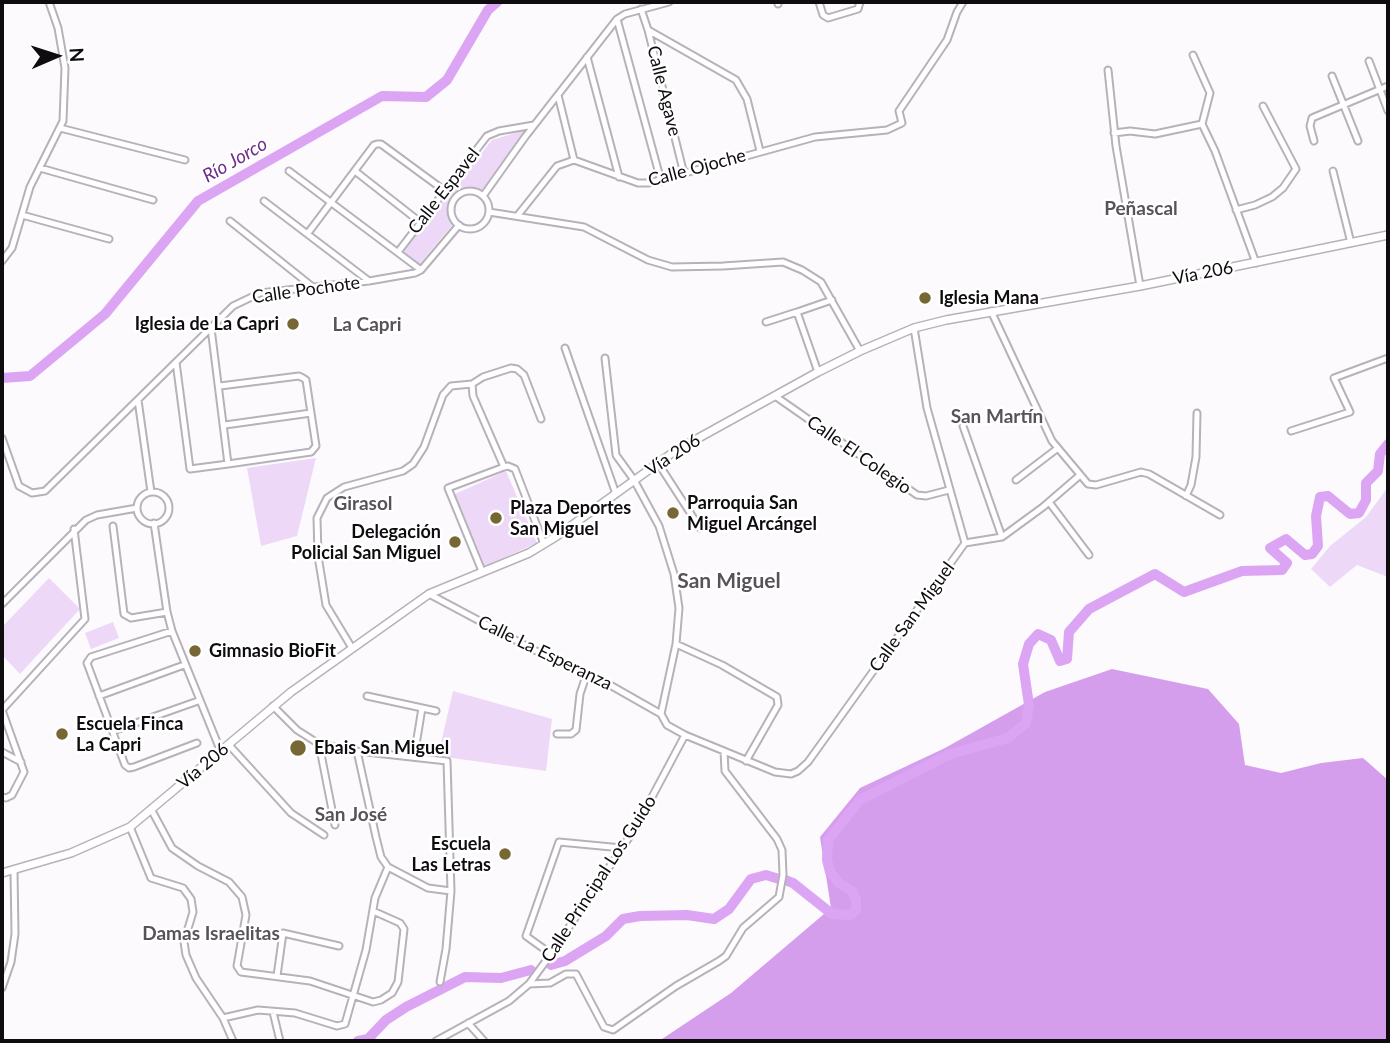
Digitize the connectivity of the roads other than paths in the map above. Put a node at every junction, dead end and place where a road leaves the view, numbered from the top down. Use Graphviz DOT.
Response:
graph roads {
  1 [pos="49,2"];
  2 [pos="669,2"];
  3 [pos="819,2"];
  4 [pos="859,2"];
  5 [pos="963,2"];
  6 [pos="641,9"];
  7 [pos="617,19"];
  8 [pos="648,30"];
  9 [pos="1193,55"];
  10 [pos="587,57"];
  11 [pos="1369,61"];
  12 [pos="1108,70"];
  13 [pos="1332,76"];
  14 [pos="1388,86"];
  15 [pos="1379,90"];
  16 [pos="558,95"];
  17 [pos="1343,105"];
  18 [pos="1263,106"];
  19 [pos="1388,111"];
  20 [pos="1202,124"];
  21 [pos="534,125"];
  22 [pos="60,128"];
  23 [pos="1114,133"];
  24 [pos="1314,141"];
  25 [pos="1359,141"];
  26 [pos="760,151"];
  27 [pos="185,160"];
  28 [pos="574,160"];
  29 [pos="40,168"];
  30 [pos="355,171"];
  31 [pos="1333,171"];
  32 [pos="289,172"];
  33 [pos="684,174"];
  34 [pos="619,177"];
  35 [pos="661,181"];
  36 [pos="445,191"];
  37 [pos="482,195"];
  38 [pos="153,200"];
  39 [pos="264,201"];
  40 [pos="332,202"];
  41 [pos="1236,210"];
  42 [pos="489,212"];
  43 [pos="22,215"];
  44 [pos="518,215"];
  45 [pos="230,221"];
  46 [pos="421,222"];
  47 [pos="459,225"];
  48 [pos="308,233"];
  49 [pos="1388,235"];
  50 [pos="109,239"];
  51 [pos="1351,243"];
  52 [pos="398,252"];
  53 [pos="2,261"];
  54 [pos="1256,262"];
  55 [pos="421,270"];
  56 [pos="369,281"];
  57 [pos="1140,286"];
  58 [pos="314,288"];
  59 [pos="832,300"];
  60 [pos="991,311"];
  61 [pos="797,312"];
  62 [pos="766,322"];
  63 [pos="211,327"];
  64 [pos="914,328"];
  65 [pos="565,348"];
  66 [pos="860,351"];
  67 [pos="605,358"];
  68 [pos="1388,358"];
  69 [pos="176,362"];
  70 [pos="818,372"];
  71 [pos="472,384"];
  72 [pos="220,386"];
  73 [pos="775,396"];
  74 [pos="138,400"];
  75 [pos="311,413"];
  76 [pos="1197,413"];
  77 [pos="541,419"];
  78 [pos="225,425"];
  79 [pos="963,426"];
  80 [pos="1291,431"];
  81 [pos="2,438"];
  82 [pos="1058,448"];
  83 [pos="658,463"];
  84 [pos="228,464"];
  85 [pos="504,467"];
  86 [pos="1079,476"];
  87 [pos="634,480"];
  88 [pos="1016,480"];
  89 [pos="949,490"];
  90 [pos="150,492"];
  91 [pos="616,495"];
  92 [pos="1186,496"];
  93 [pos="1049,502"];
  94 [pos="137,508"];
  95 [pos="1220,515"];
  96 [pos="154,523"];
  97 [pos="113,526"];
  98 [pos="700,527"];
  99 [pos="74,529"];
  100 [pos="1002,537"];
  101 [pos="965,543"];
  102 [pos="544,544"];
  103 [pos="1089,555"];
  104 [pos="482,571"];
  105 [pos="429,594"];
  106 [pos="2,604"];
  107 [pos="167,612"];
  108 [pos="172,631"];
  109 [pos="676,644"];
  110 [pos="352,648"];
  111 [pos="184,665"];
  112 [pos="586,673"];
  113 [pos="99,696"];
  114 [pos="366,696"];
  115 [pos="198,701"];
  116 [pos="273,706"];
  117 [pos="422,708"];
  118 [pos="2,710"];
  119 [pos="436,711"];
  120 [pos="660,714"];
  121 [pos="113,731"];
  122 [pos="557,734"];
  123 [pos="685,736"];
  124 [pos="197,743"];
  125 [pos="319,744"];
  126 [pos="229,745"];
  127 [pos="357,751"];
  128 [pos="724,751"];
  129 [pos="2,752"];
  130 [pos="220,752"];
  131 [pos="414,757"];
  132 [pos="746,761"];
  133 [pos="21,762"];
  134 [pos="2,797"];
  135 [pos="151,809"];
  136 [pos="335,825"];
  137 [pos="130,827"];
  138 [pos="324,835"];
  139 [pos="622,848"];
  140 [pos="388,867"];
  141 [pos="14,871"];
  142 [pos="2,873"];
  143 [pos="451,891"];
  144 [pos="373,911"];
  145 [pos="339,946"];
  146 [pos="551,954"];
  147 [pos="277,976"];
  148 [pos="440,982"];
  149 [pos="529,984"];
  150 [pos="2,988"];
  151 [pos="352,996"];
  152 [pos="272,1012"];
  153 [pos="223,1018"];
  154 [pos="468,1023"];
  155 [pos="233,1041"];
  156 [pos="280,1041"];
  157 [pos="436,1041"];
  158 [pos="484,1041"];
  1 -- 22 [label="street"];
  2 -- 6 [label="street"];
  3 -- 4 [label="street"];
  5 -- 26 [label="street, Calle Ojoche"];
  6 -- 7 [label="street"];
  6 -- 8 [label="street, Calle Agave"];
  7 -- 10 [label="street"];
  7 -- 35 [label="street"];
  8 -- 26 [label="street"];
  8 -- 33 [label="street, Calle Agave"];
  9 -- 20 [label="street"];
  10 -- 16 [label="street"];
  10 -- 34 [label="street"];
  11 -- 15 [label="street"];
  12 -- 23 [label="street"];
  13 -- 17 [label="street"];
  14 -- 15 [label="street"];
  15 -- 17 [label="street"];
  15 -- 19 [label="street"];
  16 -- 21 [label="street"];
  16 -- 28 [label="street"];
  17 -- 24 [label="street"];
  17 -- 25 [label="street"];
  18 -- 41 [label="street"];
  20 -- 23 [label="street"];
  20 -- 41 [label="street"];
  21 -- 36 [label="street, Calle Espavel"];
  21 -- 37 [label="street"];
  22 -- 27 [label="street"];
  22 -- 29 [label="street"];
  23 -- 57 [label="street"];
  26 -- 33 [label="street, Calle Ojoche"];
  28 -- 34 [label="street, Calle Ojoche"];
  28 -- 44 [label="street"];
  29 -- 38 [label="street"];
  29 -- 43 [label="street"];
  30 -- 36 [label="street"];
  30 -- 40 [label="street"];
  30 -- 46 [label="street"];
  31 -- 51 [label="street"];
  32 -- 40 [label="street"];
  33 -- 35 [label="street, Calle Ojoche"];
  34 -- 35 [label="street, Calle Ojoche"];
  36 -- 46 [label="street, Calle Espavel"];
  37 -- 42 [label="street"];
  37 -- 47 [label="street"];
  39 -- 48 [label="street"];
  40 -- 48 [label="street"];
  40 -- 52 [label="street"];
  41 -- 54 [label="street"];
  42 -- 44 [label="street"];
  42 -- 47 [label="street"];
  43 -- 50 [label="street"];
  43 -- 53 [label="street"];
  44 -- 59 [label="street"];
  45 -- 58 [label="street"];
  46 -- 52 [label="street, Calle Espavel"];
  47 -- 55 [label="street"];
  48 -- 56 [label="street"];
  49 -- 51 [label="main road, Vía 206"];
  51 -- 54 [label="main road, Vía 206"];
  52 -- 55 [label="street"];
  54 -- 57 [label="main road, Vía 206"];
  55 -- 56 [label="street, Calle Pochote"];
  56 -- 58 [label="street, Calle Pochote"];
  57 -- 60 [label="main road, Vía 206"];
  58 -- 63 [label="street, Calle Pochote"];
  59 -- 61 [label="street"];
  59 -- 66 [label="street"];
  60 -- 64 [label="main road, Vía 206"];
  60 -- 82 [label="street"];
  61 -- 62 [label="street"];
  61 -- 70 [label="street"];
  63 -- 69 [label="street, Calle Pochote"];
  63 -- 72 [label="street"];
  64 -- 66 [label="main road, Vía 206"];
  64 -- 89 [label="street, Calle San Miguel"];
  65 -- 91 [label="street"];
  66 -- 70 [label="main road, Vía 206"];
  67 -- 87 [label="street"];
  68 -- 80 [label="street"];
  69 -- 74 [label="street, Calle Pochote"];
  69 -- 84 [label="street"];
  70 -- 73 [label="main road, Vía 206"];
  71 -- 77 [label="street"];
  71 -- 85 [label="street"];
  71 -- 110 [label="street"];
  72 -- 75 [label="street"];
  72 -- 78 [label="street"];
  73 -- 83 [label="main road, Vía 206"];
  73 -- 89 [label="street, Calle El Colegio"];
  74 -- 81 [label="street, Calle Pochote"];
  74 -- 90 [label="street"];
  75 -- 78 [label="street"];
  75 -- 84 [label="street"];
  76 -- 92 [label="street"];
  78 -- 84 [label="street"];
  79 -- 100 [label="street"];
  82 -- 86 [label="street"];
  82 -- 88 [label="street"];
  83 -- 87 [label="main road, Vía 206"];
  83 -- 98 [label="street"];
  85 -- 102 [label="street"];
  85 -- 104 [label="street"];
  86 -- 92 [label="street"];
  86 -- 93 [label="street"];
  87 -- 91 [label="main road, Vía 206"];
  87 -- 109 [label="street"];
  89 -- 101 [label="street, Calle San Miguel"];
  90 -- 94 [label="street"];
  90 -- 96 [label="street"];
  91 -- 102 [label="main road, Vía 206"];
  92 -- 95 [label="street"];
  93 -- 100 [label="street"];
  93 -- 103 [label="street"];
  94 -- 96 [label="street"];
  94 -- 99 [label="street"];
  96 -- 107 [label="street"];
  97 -- 107 [label="street"];
  99 -- 106 [label="street"];
  99 -- 118 [label="street"];
  100 -- 101 [label="street"];
  101 -- 132 [label="street, Calle San Miguel"];
  102 -- 104 [label="main road, Vía 206"];
  104 -- 105 [label="main road, Vía 206"];
  105 -- 110 [label="main road, Vía 206"];
  105 -- 112 [label="street, Calle La Esperanza"];
  107 -- 108 [label="street"];
  108 -- 111 [label="street"];
  108 -- 113 [label="street"];
  109 -- 120 [label="street"];
  109 -- 132 [label="street"];
  110 -- 116 [label="main road, Vía 206"];
  111 -- 113 [label="street"];
  111 -- 115 [label="street"];
  112 -- 120 [label="street, Calle La Esperanza"];
  112 -- 122 [label="street"];
  113 -- 121 [label="street"];
  114 -- 117 [label="street"];
  115 -- 121 [label="street"];
  115 -- 130 [label="street"];
  116 -- 125 [label="street"];
  116 -- 126 [label="main road, Vía 206"];
  117 -- 119 [label="street"];
  117 -- 131 [label="street"];
  118 -- 133 [label="street"];
  120 -- 123 [label="street"];
  121 -- 124 [label="street"];
  123 -- 128 [label="street, Calle San Miguel"];
  123 -- 139 [label="street, Calle Principal Los Guido"];
  125 -- 127 [label="street"];
  125 -- 136 [label="street"];
  126 -- 130 [label="main road, Vía 206"];
  126 -- 138 [label="street"];
  127 -- 131 [label="street"];
  127 -- 140 [label="street"];
  128 -- 132 [label="street, Calle San Miguel"];
  128 -- 149 [label="street"];
  129 -- 133 [label="street"];
  130 -- 135 [label="main road, Vía 206"];
  131 -- 143 [label="street"];
  133 -- 134 [label="street"];
  135 -- 137 [label="main road, Vía 206"];
  135 -- 147 [label="street"];
  137 -- 141 [label="main road, Vía 206"];
  137 -- 153 [label="street"];
  139 -- 146 [label="street, Calle Principal Los Guido"];
  139 -- 146 [label="street"];
  140 -- 143 [label="street"];
  140 -- 144 [label="street"];
  141 -- 142 [label="main road, Vía 206"];
  141 -- 150 [label="street"];
  143 -- 148 [label="street"];
  144 -- 151 [label="street"];
  144 -- 151 [label="street"];
  145 -- 147 [label="street"];
  146 -- 149 [label="street, Calle Principal Los Guido"];
  147 -- 151 [label="street"];
  149 -- 154 [label="street, Calle Principal Los Guido"];
  151 -- 152 [label="street"];
  152 -- 153 [label="street"];
  152 -- 156 [label="street"];
  153 -- 155 [label="street"];
  154 -- 157 [label="street, Calle Principal Los Guido"];
  154 -- 158 [label="street"];
}
